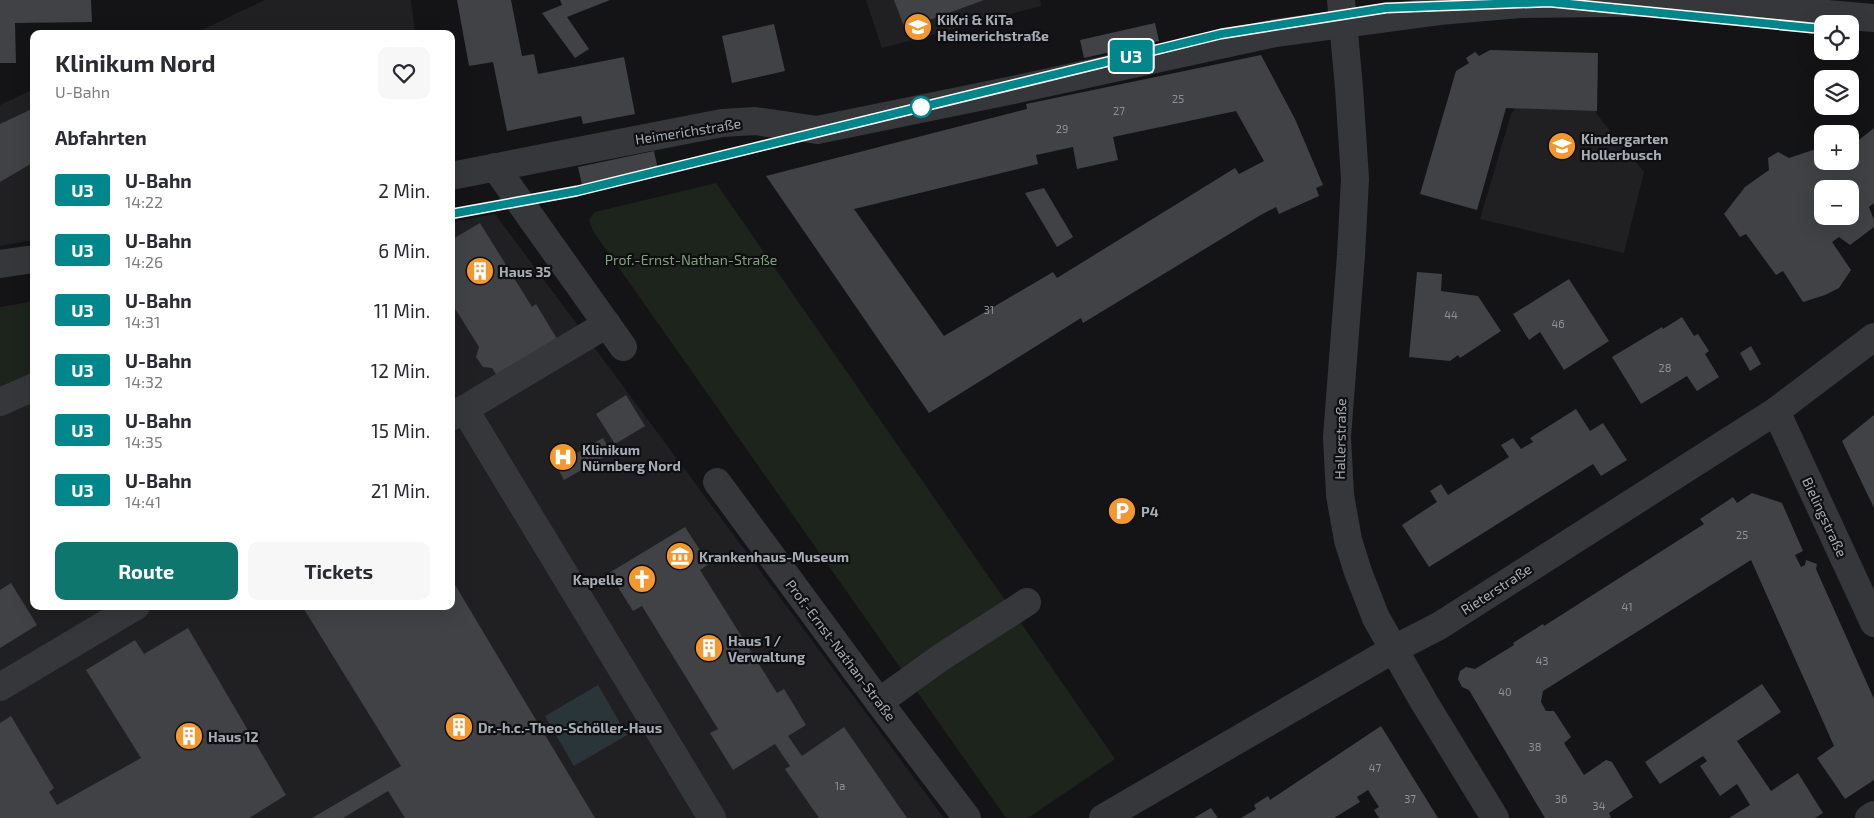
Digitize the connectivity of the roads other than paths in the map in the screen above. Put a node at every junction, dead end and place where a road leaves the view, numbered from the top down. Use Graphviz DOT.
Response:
graph roads {
  1 [pos="1341,12"];
  2 [pos="1874,18"];
  3 [pos="495,167"];
  4 [pos="455,175"];
  5 [pos="30,260"];
  6 [pos="0,264"];
  7 [pos="607,324"];
  8 [pos="1874,337"];
  9 [pos="623,346"];
  10 [pos="30,388"];
  11 [pos="0,402"];
  12 [pos="1776,411"];
  13 [pos="458,413"];
  14 [pos="717,482"];
  15 [pos="1027,602"];
  16 [pos="129,610"];
  17 [pos="1874,623"];
  18 [pos="1394,649"];
  19 [pos="0,687"];
  20 [pos="878,702"];
  21 [pos="1874,815"];
  22 [pos="712,818"];
  23 [pos="967,818"];
  24 [pos="1103,818"];
  25 [pos="1495,818"];
  26 [pos="1869,818"];
  1 -- 2 [label="street, Heimerichstraße"];
  1 -- 3 [label="street, Heimerichstraße"];
  1 -- 18 [label="street, Hallerstraße"];
  3 -- 4 [label="street, Heimerichstraße"];
  3 -- 7 [label="street"];
  5 -- 6 [label="street"];
  7 -- 9 [label="street"];
  7 -- 13 [label="street"];
  8 -- 12 [label="street, Rieterstraße"];
  10 -- 11 [label="street"];
  12 -- 17 [label="street, Bielingstraße"];
  12 -- 18 [label="street, Rieterstraße"];
  13 -- 22 [label="street"];
  14 -- 20 [label="street, Prof.-Ernst-Nathan-Straße"];
  15 -- 20 [label="street"];
  16 -- 19 [label="street"];
  18 -- 24 [label="street, Rieterstraße"];
  18 -- 25 [label="street, Hallerstraße"];
  20 -- 23 [label="street, Prof.-Ernst-Nathan-Straße"];
  21 -- 26 [label="street"];
}
